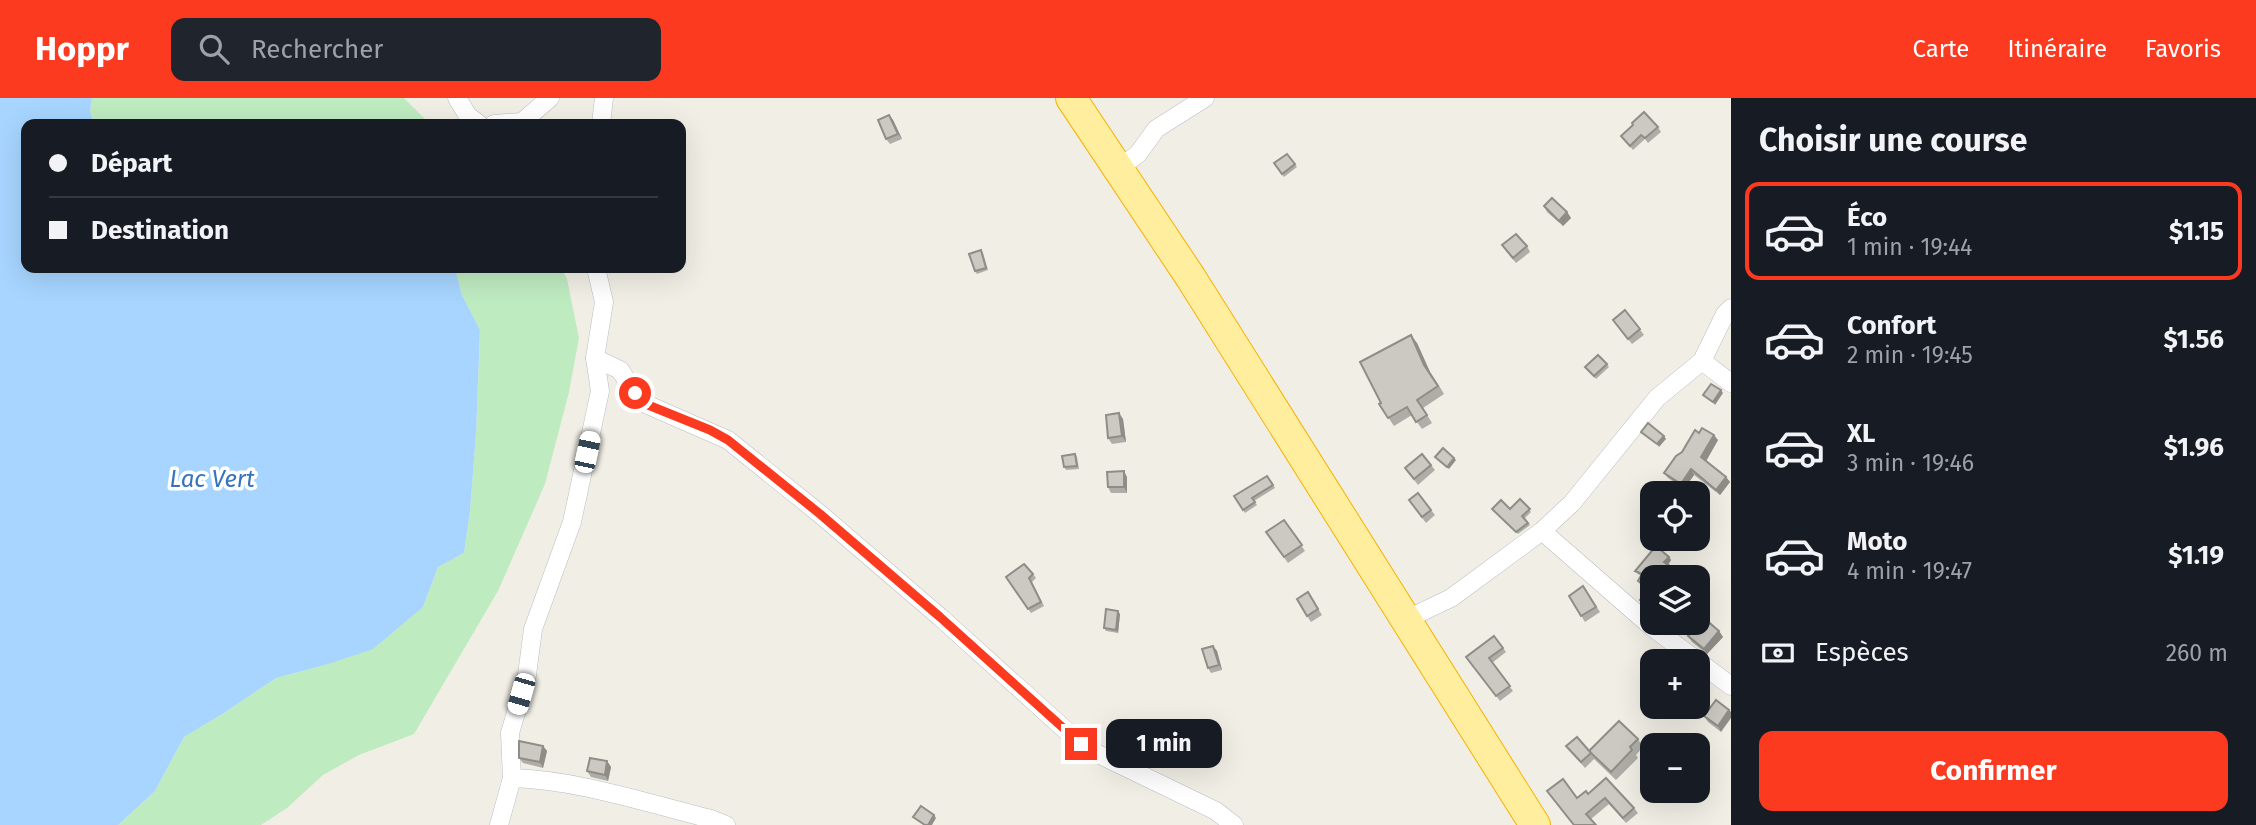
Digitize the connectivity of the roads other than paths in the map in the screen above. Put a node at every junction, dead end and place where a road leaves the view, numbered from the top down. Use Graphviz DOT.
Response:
graph roads {
  1 [pos="457,98"];
  2 [pos="474,98"];
  3 [pos="550,98"];
  4 [pos="604,98"];
  5 [pos="1071,98"];
  6 [pos="1205,98"];
  7 [pos="472,119"];
  8 [pos="473,119"];
  9 [pos="526,119"];
  10 [pos="602,119"];
  11 [pos="1118,169"];
  12 [pos="597,273"];
  13 [pos="1731,308"];
  14 [pos="595,358"];
  15 [pos="1702,361"];
  16 [pos="1731,383"];
  17 [pos="1542,531"];
  18 [pos="1405,620"];
  19 [pos="1731,686"];
  20 [pos="512,778"];
  21 [pos="499,825"];
  22 [pos="726,825"];
  23 [pos="1234,825"];
  24 [pos="1535,825"];
  1 -- 7 [label="street"];
  2 -- 8 [label="street"];
  3 -- 9 [label="street"];
  4 -- 10 [label="street"];
  5 -- 11 [label="highway"];
  6 -- 11 [label="street"];
  11 -- 18 [label="highway"];
  12 -- 14 [label="street"];
  13 -- 15 [label="street"];
  14 -- 20 [label="street"];
  14 -- 23 [label="street"];
  15 -- 16 [label="street"];
  15 -- 17 [label="street"];
  17 -- 18 [label="street"];
  17 -- 19 [label="street"];
  18 -- 24 [label="highway"];
  20 -- 21 [label="street"];
  20 -- 22 [label="street"];
}
